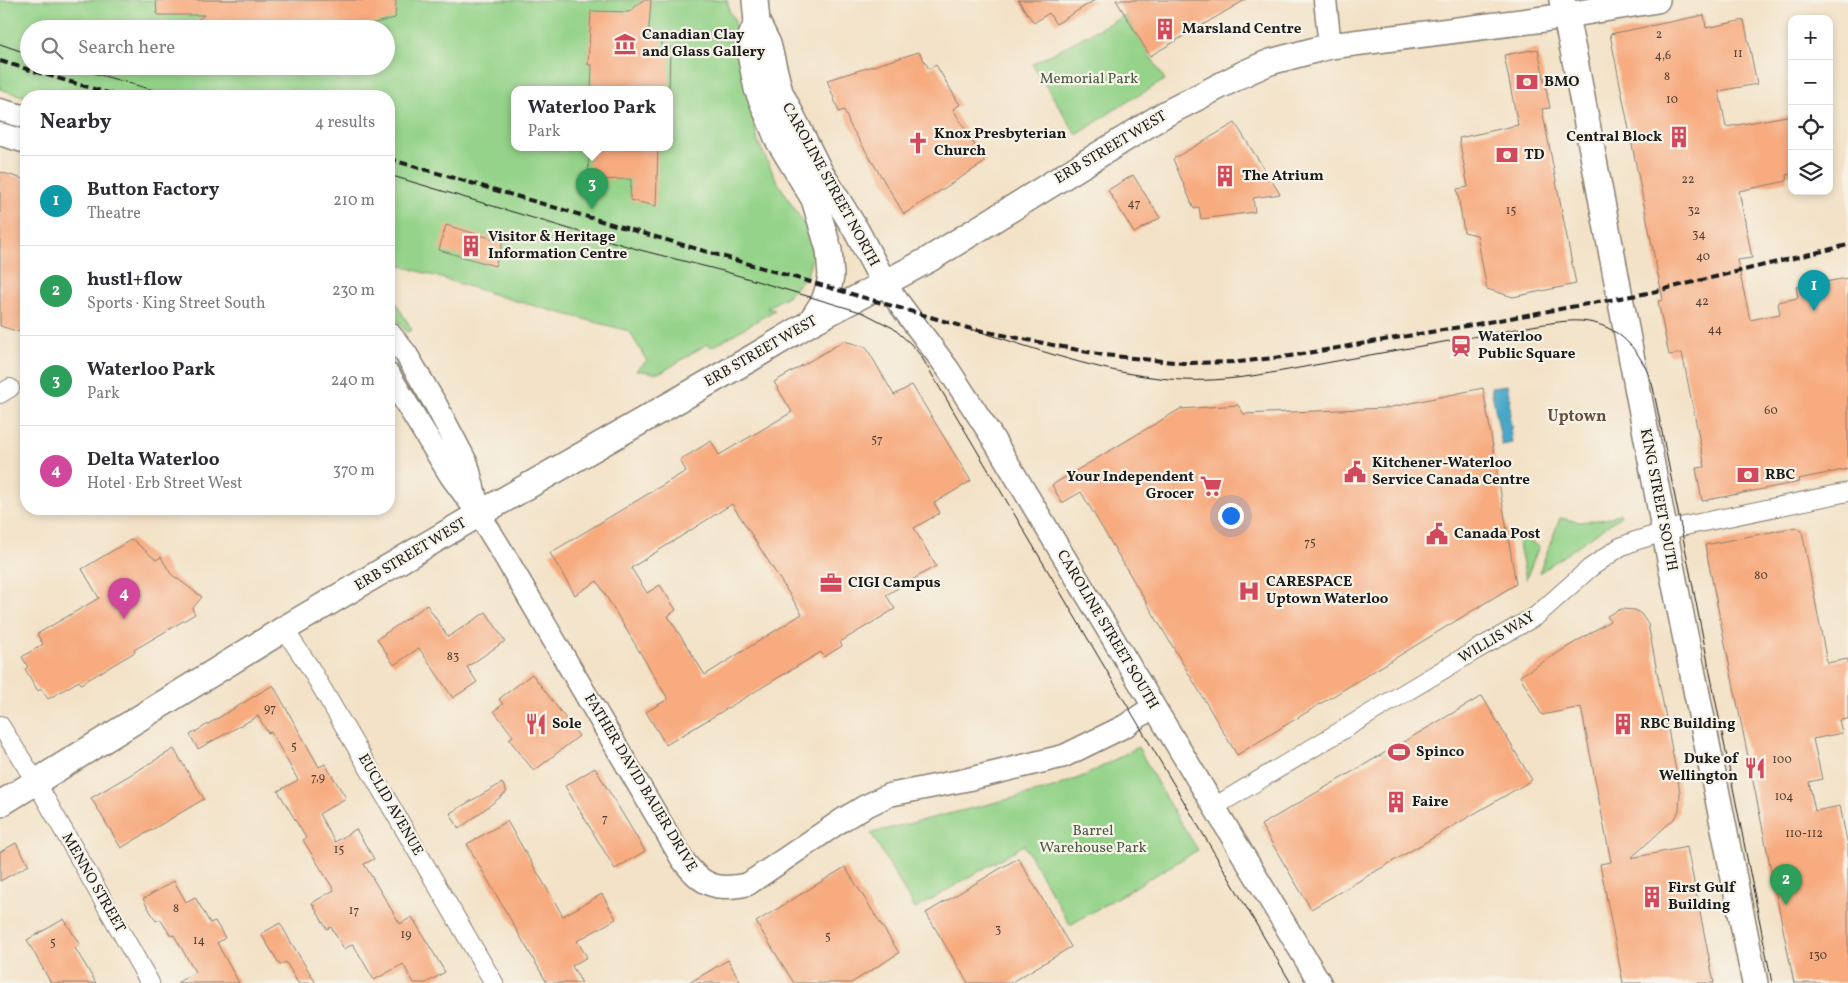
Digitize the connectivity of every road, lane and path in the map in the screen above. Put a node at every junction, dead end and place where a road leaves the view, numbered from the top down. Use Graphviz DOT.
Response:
graph roads {
  1 [pos="1325,0"];
  2 [pos="1657,0"];
  3 [pos="1564,8"];
  4 [pos="756,11"];
  5 [pos="1330,46"];
  6 [pos="0,110"];
  7 [pos="20,115"];
  8 [pos="0,134"];
  9 [pos="20,140"];
  10 [pos="884,283"];
  11 [pos="810,323"];
  12 [pos="395,340"];
  13 [pos="395,384"];
  14 [pos="1848,492"];
  15 [pos="479,514"];
  16 [pos="1664,531"];
  17 [pos="284,629"];
  18 [pos="1153,707"];
  19 [pos="0,725"];
  20 [pos="36,782"];
  21 [pos="0,804"];
  22 [pos="1214,807"];
  23 [pos="150,983"];
  24 [pos="494,983"];
  25 [pos="1320,983"];
  26 [pos="1754,983"];
  1 -- 5 [label="street"];
  2 -- 3 [label="main road, ERB STREET WEST"];
  3 -- 5 [label="main road, ERB STREET WEST"];
  3 -- 16 [label="main road, KING STREET SOUTH"];
  4 -- 10 [label="main road, CAROLINE STREET NORTH"];
  4 -- 11 [label="main road"];
  5 -- 10 [label="main road, ERB STREET WEST"];
  6 -- 7 [label="street"];
  8 -- 9 [label="street"];
  10 -- 11 [label="main road, ERB STREET WEST"];
  10 -- 18 [label="street, CAROLINE STREET SOUTH"];
  11 -- 15 [label="main road, ERB STREET WEST"];
  12 -- 15 [label="street, FATHER DAVID BAUER DRIVE"];
  13 -- 15 [label="street, FATHER DAVID BAUER DRIVE"];
  14 -- 16 [label="street, WILLIS WAY"];
  15 -- 17 [label="main road, ERB STREET WEST"];
  15 -- 18 [label="street, FATHER DAVID BAUER DRIVE"];
  16 -- 22 [label="street, WILLIS WAY"];
  16 -- 26 [label="main road, KING STREET SOUTH"];
  17 -- 20 [label="main road, ERB STREET WEST"];
  17 -- 24 [label="street, EUCLID AVENUE"];
  18 -- 22 [label="street, CAROLINE STREET SOUTH"];
  19 -- 20 [label="street, MENNO STREET"];
  20 -- 21 [label="main road, ERB STREET WEST"];
  20 -- 23 [label="street, MENNO STREET"];
  22 -- 25 [label="street, CAROLINE STREET SOUTH"];
}
